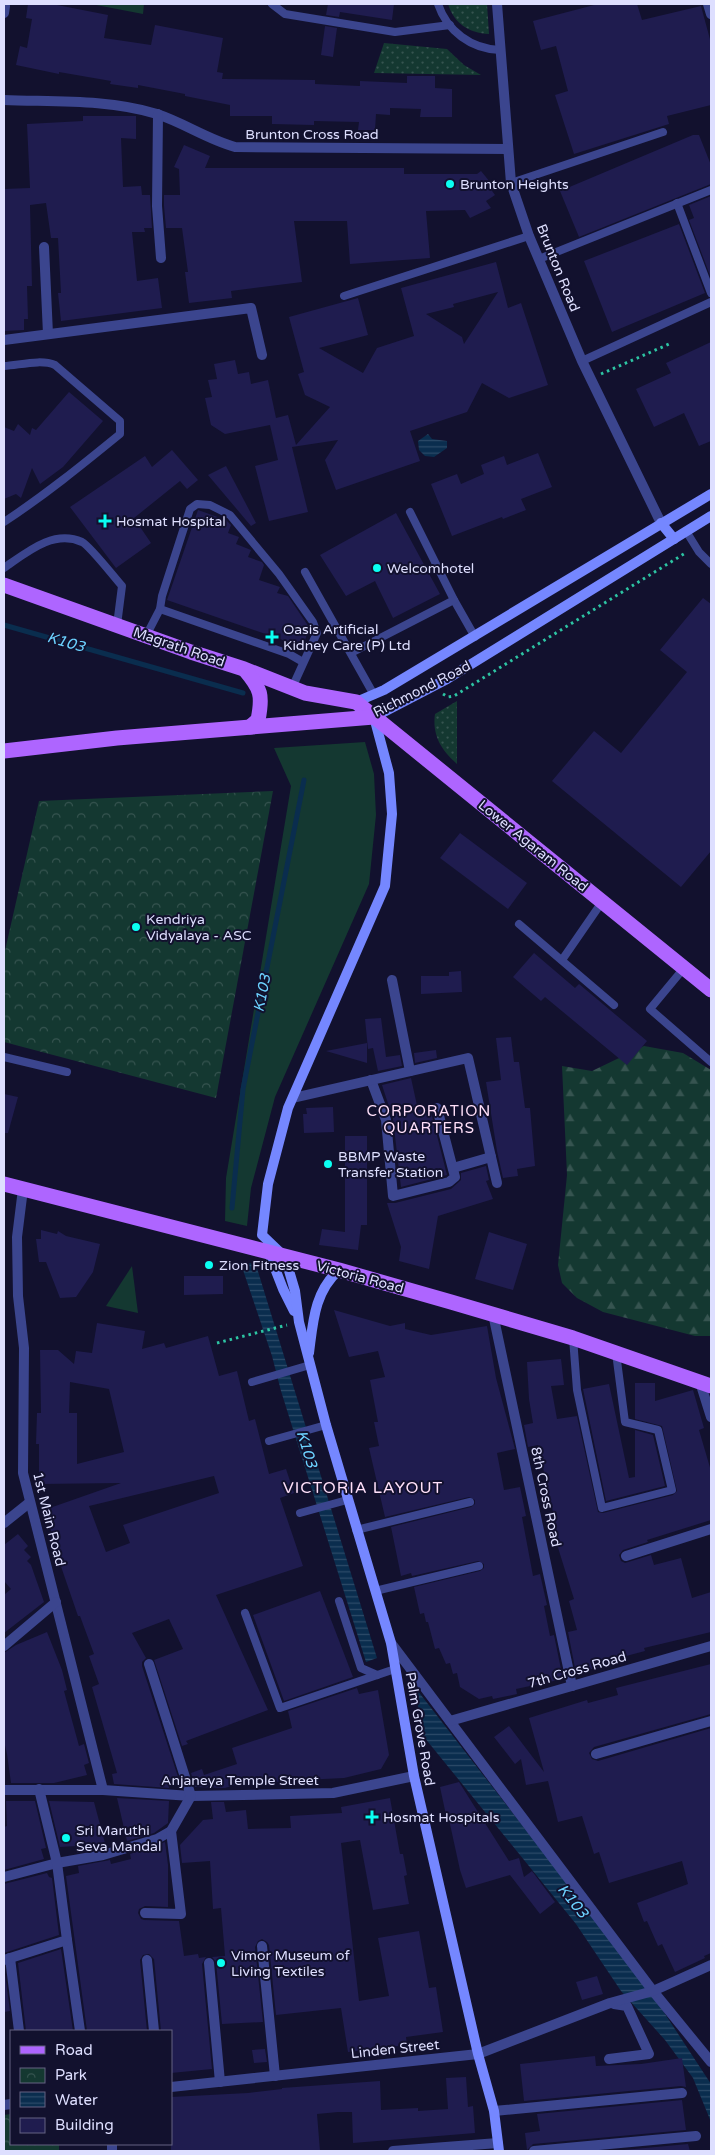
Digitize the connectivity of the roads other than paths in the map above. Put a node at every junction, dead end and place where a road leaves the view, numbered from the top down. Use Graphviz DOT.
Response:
graph roads {
  1 [pos="272,4"];
  2 [pos="438,4"];
  3 [pos="498,4"];
  4 [pos="708,4"];
  5 [pos="711,14"];
  6 [pos="450,25"];
  7 [pos="500,50"];
  8 [pos="4,100"];
  9 [pos="158,114"];
  10 [pos="664,132"];
  11 [pos="508,148"];
  12 [pos="511,183"];
  13 [pos="711,190"];
  14 [pos="677,203"];
  15 [pos="529,236"];
  16 [pos="44,246"];
  17 [pos="160,258"];
  18 [pos="539,259"];
  19 [pos="711,294"];
  20 [pos="344,296"];
  21 [pos="711,302"];
  22 [pos="48,334"];
  23 [pos="4,340"];
  24 [pos="262,355"];
  25 [pos="582,361"];
  26 [pos="4,366"];
  27 [pos="711,494"];
  28 [pos="410,512"];
  29 [pos="711,516"];
  30 [pos="4,522"];
  31 [pos="661,523"];
  32 [pos="686,531"];
  33 [pos="674,539"];
  34 [pos="711,564"];
  35 [pos="4,568"];
  36 [pos="305,572"];
  37 [pos="4,585"];
  38 [pos="454,600"];
  39 [pos="160,609"];
  40 [pos="117,625"];
  41 [pos="146,636"];
  42 [pos="475,637"];
  43 [pos="351,653"];
  44 [pos="302,662"];
  45 [pos="244,669"];
  46 [pos="292,688"];
  47 [pos="374,695"];
  48 [pos="356,702"];
  49 [pos="374,717"];
  50 [pos="250,727"];
  51 [pos="4,751"];
  52 [pos="602,902"];
  53 [pos="519,924"];
  54 [pos="562,960"];
  55 [pos="684,968"];
  56 [pos="392,980"];
  57 [pos="711,990"];
  58 [pos="614,1005"];
  59 [pos="4,1057"];
  60 [pos="711,1062"];
  61 [pos="410,1071"];
  62 [pos="67,1072"];
  63 [pos="371,1080"];
  64 [pos="293,1098"];
  65 [pos="437,1108"];
  66 [pos="491,1157"];
  67 [pos="453,1168"];
  68 [pos="497,1183"];
  69 [pos="4,1185"];
  70 [pos="24,1189"];
  71 [pos="262,1234"];
  72 [pos="264,1252"];
  73 [pos="285,1257"];
  74 [pos="339,1270"];
  75 [pos="493,1314"];
  76 [pos="297,1316"];
  77 [pos="572,1338"];
  78 [pos="616,1353"];
  79 [pos="309,1361"];
  80 [pos="252,1382"];
  81 [pos="706,1384"];
  82 [pos="711,1417"];
  83 [pos="326,1425"];
  84 [pos="269,1441"];
  85 [pos="347,1500"];
  86 [pos="470,1502"];
  87 [pos="29,1503"];
  88 [pos="300,1513"];
  89 [pos="4,1523"];
  90 [pos="711,1529"];
  91 [pos="356,1530"];
  92 [pos="626,1556"];
  93 [pos="479,1566"];
  94 [pos="375,1591"];
  95 [pos="339,1601"];
  96 [pos="56,1602"];
  97 [pos="245,1613"];
  98 [pos="391,1643"];
  99 [pos="4,1646"];
  100 [pos="711,1646"];
  101 [pos="149,1664"];
  102 [pos="395,1669"];
  103 [pos="376,1675"];
  104 [pos="572,1686"];
  105 [pos="450,1721"];
  106 [pos="711,1721"];
  107 [pos="596,1754"];
  108 [pos="414,1776"];
  109 [pos="39,1789"];
  110 [pos="4,1790"];
  111 [pos="104,1790"];
  112 [pos="191,1796"];
  113 [pos="172,1831"];
  114 [pos="57,1863"];
  115 [pos="4,1877"];
  116 [pos="145,1913"];
  117 [pos="68,1940"];
  118 [pos="262,1946"];
  119 [pos="7,1959"];
  120 [pos="147,1960"];
  121 [pos="209,1962"];
  122 [pos="711,1965"];
  123 [pos="652,1992"];
  124 [pos="612,2003"];
  125 [pos="19,2030"];
  126 [pos="80,2030"];
  127 [pos="154,2030"];
  128 [pos="478,2054"];
  129 [pos="609,2059"];
  130 [pos="711,2062"];
  131 [pos="275,2076"];
  132 [pos="220,2082"];
  133 [pos="172,2087"];
  134 [pos="682,2093"];
  135 [pos="494,2112"];
  136 [pos="696,2136"];
  137 [pos="498,2147"];
  138 [pos="394,2151"];
  139 [pos="534,2151"];
  1 -- 6 [label="lane"];
  2 -- 6 [label="lane"];
  3 -- 7 [label="street, Brunton Road"];
  4 -- 5 [label="street"];
  6 -- 7 [label="lane"];
  7 -- 11 [label="street, Brunton Road"];
  8 -- 9 [label="street, Brunton Cross Road"];
  9 -- 11 [label="street, Brunton Cross Road"];
  9 -- 17 [label="street"];
  10 -- 12 [label="lane"];
  11 -- 12 [label="street, Brunton Road"];
  12 -- 15 [label="street, Brunton Road"];
  13 -- 14 [label="lane"];
  14 -- 18 [label="lane"];
  14 -- 19 [label="lane"];
  15 -- 18 [label="street, Brunton Road"];
  15 -- 20 [label="lane"];
  16 -- 22 [label="street"];
  18 -- 25 [label="street, Brunton Road"];
  21 -- 25 [label="lane"];
  22 -- 23 [label="street"];
  22 -- 24 [label="street"];
  25 -- 31 [label="street, Brunton Road"];
  26 -- 30 [label="lane"];
  27 -- 31 [label="street, Richmond Road"];
  28 -- 38 [label="lane"];
  29 -- 32 [label="street, Richmond Road"];
  31 -- 33 [label="street"];
  31 -- 42 [label="street, Richmond Road"];
  32 -- 33 [label="street, Richmond Road"];
  32 -- 34 [label="lane"];
  33 -- 49 [label="street, Richmond Road"];
  35 -- 40 [label="lane"];
  36 -- 43 [label="lane"];
  37 -- 40 [label="main road, Magrath Road"];
  38 -- 42 [label="lane"];
  38 -- 43 [label="lane"];
  39 -- 41 [label="lane"];
  39 -- 44 [label="lane"];
  39 -- 44 [label="lane"];
  40 -- 41 [label="main road, Magrath Road"];
  41 -- 45 [label="main road, Magrath Road"];
  42 -- 47 [label="street, Richmond Road"];
  43 -- 47 [label="lane"];
  44 -- 46 [label="lane"];
  45 -- 46 [label="main road, Magrath Road"];
  45 -- 50 [label="main road"];
  46 -- 48 [label="main road, Magrath Road"];
  47 -- 48 [label="street, Richmond Road"];
  48 -- 49 [label="main road, Lower Agaram Road"];
  49 -- 50 [label="main road, Richmond Road"];
  49 -- 52 [label="main road, Lower Agaram Road"];
  49 -- 64 [label="street"];
  50 -- 51 [label="main road, Richmond Road"];
  52 -- 54 [label="lane"];
  52 -- 55 [label="main road, Lower Agaram Road"];
  53 -- 54 [label="lane"];
  54 -- 58 [label="lane"];
  55 -- 57 [label="main road, Lower Agaram Road"];
  55 -- 60 [label="lane"];
  56 -- 61 [label="street"];
  59 -- 62 [label="lane"];
  61 -- 63 [label="street"];
  61 -- 66 [label="street"];
  63 -- 64 [label="street"];
  63 -- 67 [label="street"];
  64 -- 71 [label="street"];
  65 -- 67 [label="street"];
  66 -- 67 [label="street"];
  66 -- 68 [label="street"];
  69 -- 70 [label="main road, Victoria Road"];
  70 -- 72 [label="main road, Victoria Road"];
  70 -- 87 [label="street, 1st Main Road"];
  71 -- 72 [label="street"];
  71 -- 73 [label="street"];
  72 -- 73 [label="main road, Victoria Road"];
  72 -- 76 [label="street, Palm Grove Road"];
  73 -- 74 [label="main road, Victoria Road"];
  73 -- 76 [label="street, Palm Grove Road"];
  74 -- 75 [label="main road, Victoria Road"];
  74 -- 79 [label="street"];
  75 -- 77 [label="main road, Victoria Road"];
  75 -- 104 [label="street, 8th Cross Road"];
  76 -- 79 [label="street, Palm Grove Road"];
  77 -- 78 [label="main road, Victoria Road"];
  77 -- 78 [label="lane"];
  78 -- 81 [label="main road, Victoria Road"];
  79 -- 80 [label="lane"];
  79 -- 83 [label="street, Palm Grove Road"];
  81 -- 82 [label="street"];
  83 -- 84 [label="lane"];
  83 -- 85 [label="street, Palm Grove Road"];
  85 -- 88 [label="lane"];
  85 -- 91 [label="street, Palm Grove Road"];
  86 -- 91 [label="lane"];
  87 -- 89 [label="street"];
  87 -- 96 [label="street, 1st Main Road"];
  90 -- 92 [label="street"];
  91 -- 94 [label="street, Palm Grove Road"];
  93 -- 94 [label="lane"];
  94 -- 98 [label="street, Palm Grove Road"];
  95 -- 103 [label="lane"];
  96 -- 99 [label="street"];
  96 -- 111 [label="street, 1st Main Road"];
  97 -- 103 [label="lane"];
  98 -- 102 [label="street, Palm Grove Road"];
  98 -- 105 [label="street"];
  100 -- 104 [label="street, 7th Cross Road"];
  101 -- 112 [label="street"];
  102 -- 103 [label="lane"];
  102 -- 108 [label="street, Palm Grove Road"];
  104 -- 105 [label="street, 7th Cross Road"];
  105 -- 123 [label="street"];
  106 -- 107 [label="street"];
  108 -- 112 [label="street, Anjaneya Temple Street"];
  108 -- 128 [label="street, Palm Grove Road"];
  109 -- 110 [label="street, Anjaneya Temple Street"];
  109 -- 111 [label="street, Anjaneya Temple Street"];
  109 -- 114 [label="street"];
  111 -- 112 [label="street, Anjaneya Temple Street"];
  112 -- 113 [label="street"];
  113 -- 114 [label="street"];
  113 -- 116 [label="street"];
  114 -- 115 [label="street"];
  114 -- 117 [label="street"];
  117 -- 119 [label="street"];
  117 -- 126 [label="street"];
  118 -- 131 [label="street"];
  119 -- 125 [label="street"];
  120 -- 127 [label="street"];
  121 -- 132 [label="street"];
  122 -- 123 [label="street"];
  123 -- 124 [label="street, Linden Street"];
  123 -- 130 [label="street"];
  124 -- 128 [label="street, Linden Street"];
  124 -- 129 [label="street"];
  128 -- 131 [label="street, Linden Street"];
  128 -- 135 [label="street, Palm Grove Road"];
  131 -- 132 [label="street, Linden Street"];
  132 -- 133 [label="street, Linden Street"];
  134 -- 135 [label="street"];
  135 -- 137 [label="street, Palm Grove Road"];
  136 -- 139 [label="street"];
  137 -- 138 [label="street"];
}
